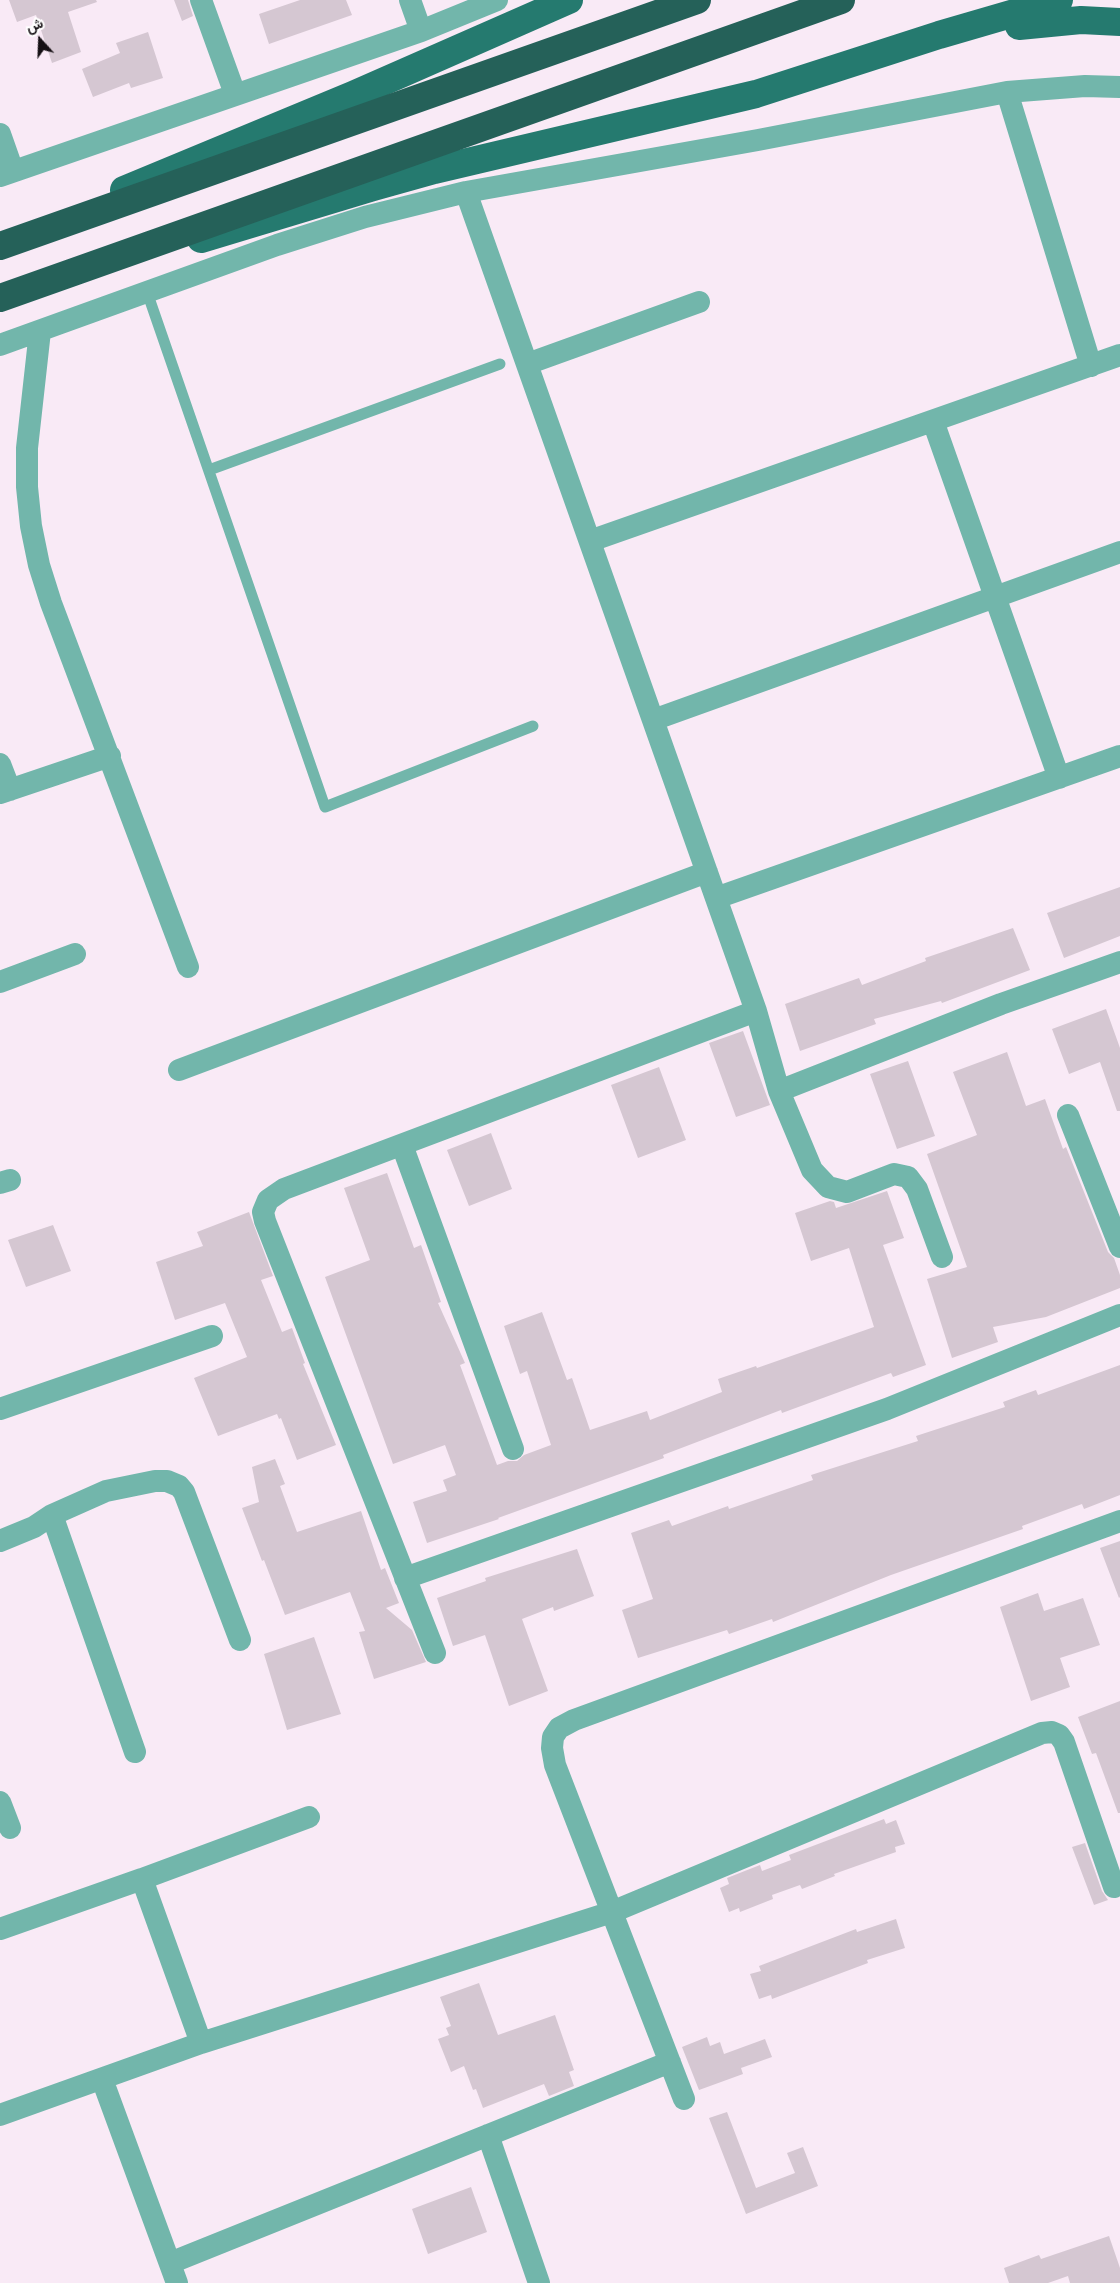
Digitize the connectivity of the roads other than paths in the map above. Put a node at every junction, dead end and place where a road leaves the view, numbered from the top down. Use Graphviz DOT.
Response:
graph roads {
  1 [pos="201,0"];
  2 [pos="410,0"];
  3 [pos="497,0"];
  4 [pos="569,0"];
  5 [pos="697,0"];
  6 [pos="841,0"];
  7 [pos="1059,0"];
  8 [pos="1120,22"];
  9 [pos="421,31"];
  10 [pos="888,52"];
  11 [pos="1120,87"];
  12 [pos="1007,92"];
  13 [pos="236,94"];
  14 [pos="0,134"];
  15 [pos="6,174"];
  16 [pos="466,192"];
  17 [pos="0,242"];
  18 [pos="0,246"];
  19 [pos="147,292"];
  20 [pos="1,298"];
  21 [pos="700,302"];
  22 [pos="40,331"];
  23 [pos="0,345"];
  24 [pos="1120,355"];
  25 [pos="500,364"];
  26 [pos="527,364"];
  27 [pos="1091,366"];
  28 [pos="933,420"];
  29 [pos="208,470"];
  30 [pos="590,541"];
  31 [pos="1120,552"];
  32 [pos="996,598"];
  33 [pos="653,720"];
  34 [pos="533,726"];
  35 [pos="110,756"];
  36 [pos="1120,756"];
  37 [pos="0,764"];
  38 [pos="1059,778"];
  39 [pos="5,791"];
  40 [pos="707,872"];
  41 [pos="716,898"];
  42 [pos="75,954"];
  43 [pos="1120,962"];
  44 [pos="188,967"];
  45 [pos="0,982"];
  46 [pos="756,1011"];
  47 [pos="178,1070"];
  48 [pos="779,1091"];
  49 [pos="1068,1115"];
  50 [pos="402,1145"];
  51 [pos="1120,1248"];
  52 [pos="942,1257"];
  53 [pos="1120,1315"];
  54 [pos="212,1336"];
  55 [pos="0,1409"];
  56 [pos="513,1449"];
  57 [pos="52,1515"];
  58 [pos="1120,1521"];
  59 [pos="0,1541"];
  60 [pos="405,1578"];
  61 [pos="240,1640"];
  62 [pos="435,1653"];
  63 [pos="135,1752"];
  64 [pos="0,1802"];
  65 [pos="309,1817"];
  66 [pos="10,1828"];
  67 [pos="142,1879"];
  68 [pos="1114,1887"];
  69 [pos="612,1912"];
  70 [pos="0,1929"];
  71 [pos="201,2043"];
  72 [pos="670,2062"];
  73 [pos="102,2079"];
  74 [pos="684,2099"];
  75 [pos="0,2115"];
  76 [pos="488,2135"];
  77 [pos="173,2273"];
  78 [pos="540,2283"];
  1 -- 13 [label="street"];
  2 -- 9 [label="street"];
  3 -- 9 [label="street"];
  4 -- 17 [label="main road"];
  5 -- 18 [label="highway"];
  6 -- 20 [label="highway"];
  7 -- 10 [label="main road"];
  8 -- 10 [label="main road"];
  9 -- 13 [label="street"];
  10 -- 20 [label="main road"];
  11 -- 12 [label="street"];
  12 -- 16 [label="street"];
  12 -- 27 [label="street"];
  13 -- 15 [label="street"];
  14 -- 15 [label="street"];
  16 -- 19 [label="street"];
  16 -- 26 [label="street"];
  19 -- 22 [label="street"];
  19 -- 29 [label="lane"];
  21 -- 26 [label="street"];
  22 -- 23 [label="street"];
  22 -- 35 [label="street"];
  24 -- 27 [label="street"];
  25 -- 29 [label="lane"];
  26 -- 30 [label="street"];
  27 -- 28 [label="street"];
  28 -- 30 [label="street"];
  28 -- 32 [label="street"];
  29 -- 34 [label="lane"];
  30 -- 33 [label="street"];
  31 -- 32 [label="street"];
  32 -- 33 [label="street"];
  32 -- 38 [label="street"];
  33 -- 40 [label="street"];
  35 -- 39 [label="street"];
  35 -- 44 [label="street"];
  36 -- 38 [label="street"];
  37 -- 39 [label="street"];
  38 -- 41 [label="street"];
  40 -- 41 [label="street"];
  40 -- 47 [label="street"];
  41 -- 46 [label="street"];
  42 -- 45 [label="street"];
  43 -- 48 [label="street"];
  46 -- 48 [label="street"];
  46 -- 50 [label="street"];
  48 -- 52 [label="street"];
  49 -- 51 [label="street"];
  50 -- 56 [label="street"];
  50 -- 60 [label="street"];
  53 -- 60 [label="street"];
  54 -- 55 [label="street"];
  57 -- 59 [label="street"];
  57 -- 61 [label="street"];
  57 -- 63 [label="street"];
  58 -- 69 [label="street"];
  60 -- 62 [label="street"];
  64 -- 66 [label="street"];
  65 -- 67 [label="street"];
  67 -- 70 [label="street"];
  67 -- 71 [label="street"];
  68 -- 69 [label="street"];
  69 -- 71 [label="street"];
  69 -- 72 [label="street"];
  71 -- 73 [label="street"];
  72 -- 74 [label="street"];
  72 -- 76 [label="street"];
  73 -- 75 [label="street"];
  73 -- 77 [label="street"];
  76 -- 77 [label="street"];
  76 -- 78 [label="street"];
}
